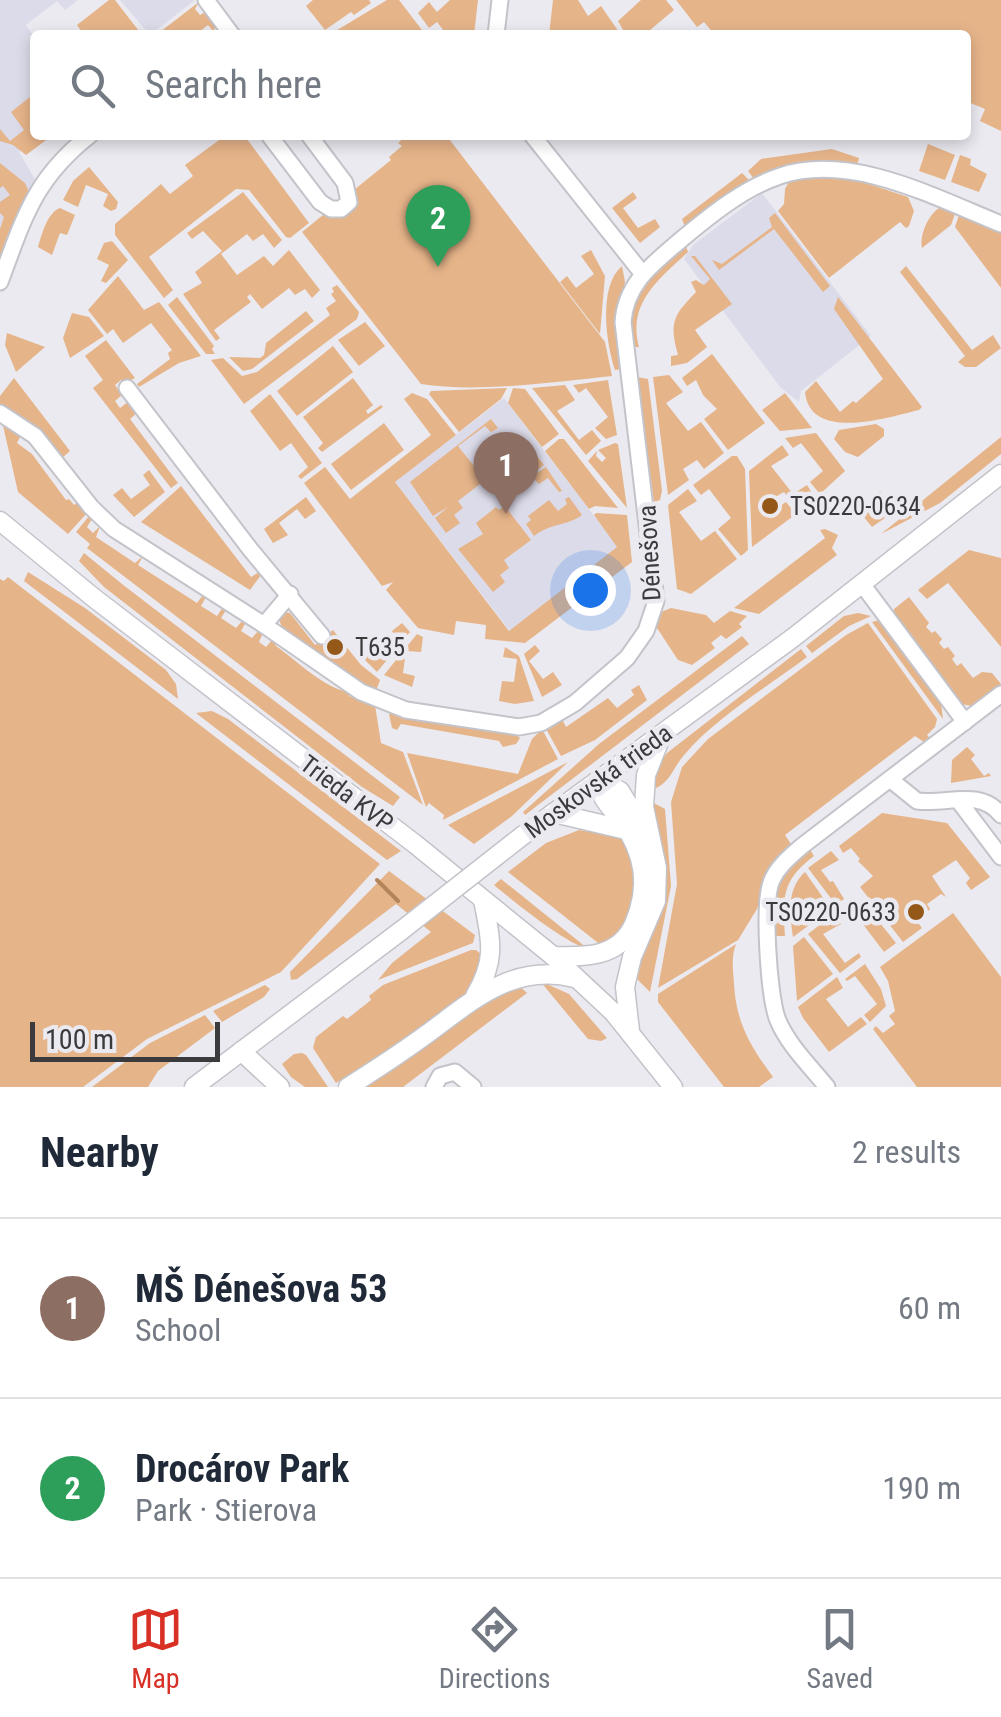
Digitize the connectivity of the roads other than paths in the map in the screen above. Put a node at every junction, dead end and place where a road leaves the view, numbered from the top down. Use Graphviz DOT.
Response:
graph roads {
  1 [pos="206,0"];
  2 [pos="500,0"];
  3 [pos="225,30"];
  4 [pos="497,30"];
  5 [pos="84,140"];
  6 [pos="272,140"];
  7 [pos="313,140"];
  8 [pos="536,140"];
  9 [pos="1001,224"];
  10 [pos="642,273"];
  11 [pos="0,282"];
  12 [pos="131,393"];
  13 [pos="0,412"];
  14 [pos="1001,474"];
  15 [pos="0,522"];
  16 [pos="862,584"];
  17 [pos="290,594"];
  18 [pos="264,625"];
  19 [pos="322,636"];
  20 [pos="1001,694"];
  21 [pos="964,722"];
  22 [pos="663,733"];
  23 [pos="600,780"];
  24 [pos="891,780"];
  25 [pos="958,800"];
  26 [pos="554,813"];
  27 [pos="1001,815"];
  28 [pos="626,830"];
  29 [pos="648,838"];
  30 [pos="1001,858"];
  31 [pos="483,900"];
  32 [pos="553,956"];
  33 [pos="580,979"];
  34 [pos="475,996"];
  35 [pos="630,1031"];
  36 [pos="241,1051"];
  37 [pos="470,1083"];
  38 [pos="194,1087"];
  39 [pos="280,1087"];
  40 [pos="348,1087"];
  41 [pos="434,1087"];
  42 [pos="673,1087"];
  43 [pos="827,1087"];
  1 -- 3 [label="street"];
  2 -- 4 [label="street"];
  5 -- 11 [label="street"];
  6 -- 7 [label="street"];
  8 -- 10 [label="street"];
  9 -- 10 [label="street, Dénešova"];
  10 -- 18 [label="street, Dénešova"];
  12 -- 17 [label="street"];
  13 -- 18 [label="street, Dénešova"];
  14 -- 16 [label="street, Moskovská trieda"];
  15 -- 31 [label="street, Trieda KVP"];
  16 -- 21 [label="street"];
  16 -- 22 [label="street, Moskovská trieda"];
  17 -- 18 [label="street"];
  17 -- 19 [label="street"];
  20 -- 21 [label="street"];
  21 -- 24 [label="street"];
  22 -- 23 [label="street, Moskovská trieda"];
  22 -- 29 [label="street"];
  23 -- 26 [label="street, Moskovská trieda"];
  23 -- 28 [label="street"];
  23 -- 29 [label="street"];
  24 -- 25 [label="street"];
  24 -- 43 [label="street"];
  25 -- 27 [label="street"];
  25 -- 30 [label="street"];
  26 -- 28 [label="street"];
  26 -- 36 [label="street, Moskovská trieda, bridge"];
  28 -- 32 [label="street"];
  29 -- 35 [label="street"];
  31 -- 32 [label="street, Trieda KVP"];
  31 -- 34 [label="street"];
  32 -- 33 [label="street, Trieda KVP"];
  33 -- 34 [label="street"];
  33 -- 35 [label="street, Trieda KVP"];
  34 -- 40 [label="street"];
  35 -- 42 [label="street, Trieda KVP"];
  36 -- 38 [label="street, Moskovská trieda"];
  36 -- 39 [label="street"];
  37 -- 41 [label="street"];
}
